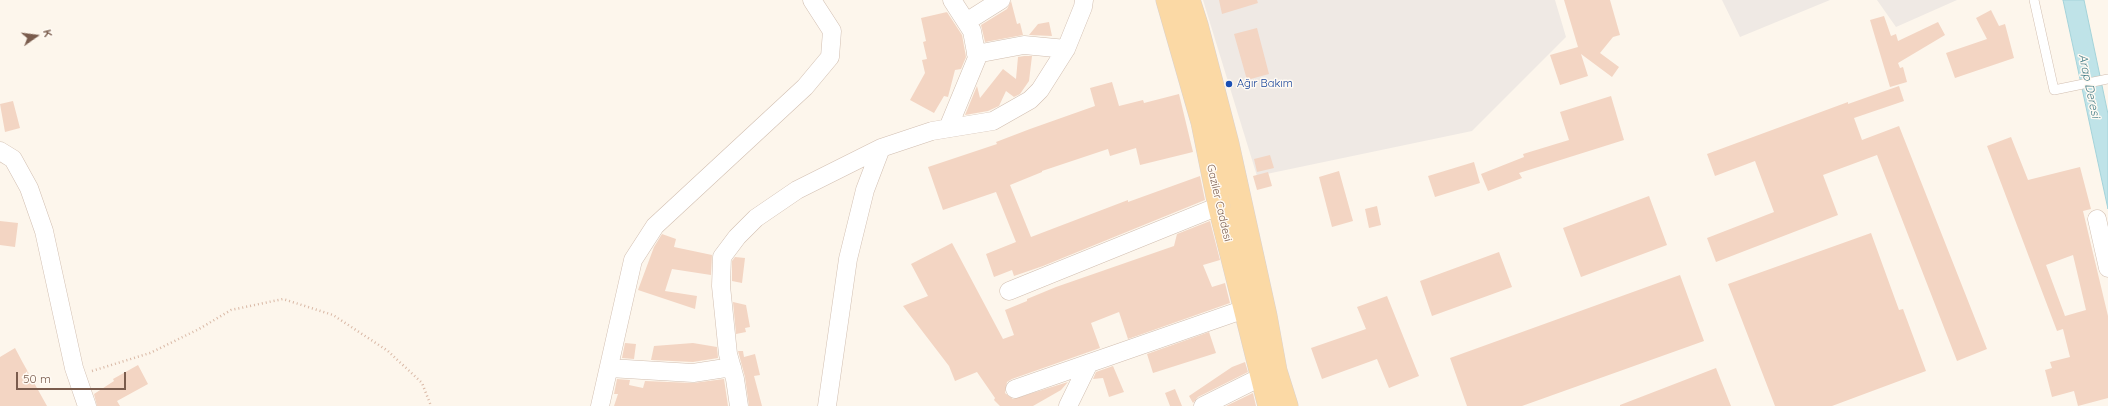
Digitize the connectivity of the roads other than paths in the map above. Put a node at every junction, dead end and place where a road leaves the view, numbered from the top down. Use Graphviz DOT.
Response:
graph roads {
  1 [pos="812,0"];
  2 [pos="952,0"];
  3 [pos="1001,0"];
  4 [pos="1084,0"];
  5 [pos="1167,0"];
  6 [pos="1188,0"];
  7 [pos="2034,0"];
  8 [pos="966,22"];
  9 [pos="1066,49"];
  10 [pos="976,54"];
  11 [pos="2108,79"];
  12 [pos="948,128"];
  13 [pos="881,148"];
  14 [pos="0,151"];
  15 [pos="1219,206"];
  16 [pos="2097,219"];
  17 [pos="2108,268"];
  18 [pos="1009,291"];
  19 [pos="1245,309"];
  20 [pos="1089,363"];
  21 [pos="732,367"];
  22 [pos="609,368"];
  23 [pos="1261,377"];
  24 [pos="1015,389"];
  25 [pos="87,406"];
  26 [pos="600,406"];
  27 [pos="740,406"];
  28 [pos="827,406"];
  29 [pos="1068,406"];
  30 [pos="1203,406"];
  31 [pos="1269,406"];
  32 [pos="1287,406"];
  1 -- 22 [label="street"];
  2 -- 8 [label="street"];
  3 -- 8 [label="street"];
  4 -- 9 [label="street"];
  5 -- 15 [label="main road, Gaziler Caddesi"];
  6 -- 32 [label="main road, Gaziler Caddesi"];
  7 -- 11 [label="lane"];
  8 -- 10 [label="street"];
  9 -- 10 [label="street"];
  9 -- 12 [label="street"];
  10 -- 12 [label="street"];
  12 -- 13 [label="street"];
  13 -- 21 [label="street"];
  13 -- 28 [label="street"];
  14 -- 25 [label="street"];
  15 -- 18 [label="street"];
  15 -- 19 [label="main road, Gaziler Caddesi"];
  16 -- 17 [label="street"];
  19 -- 20 [label="street"];
  19 -- 23 [label="main road, Gaziler Caddesi"];
  20 -- 24 [label="street"];
  20 -- 29 [label="street"];
  21 -- 22 [label="street"];
  21 -- 27 [label="street"];
  22 -- 26 [label="street"];
  23 -- 30 [label="street"];
  23 -- 31 [label="main road, Gaziler Caddesi"];
}
